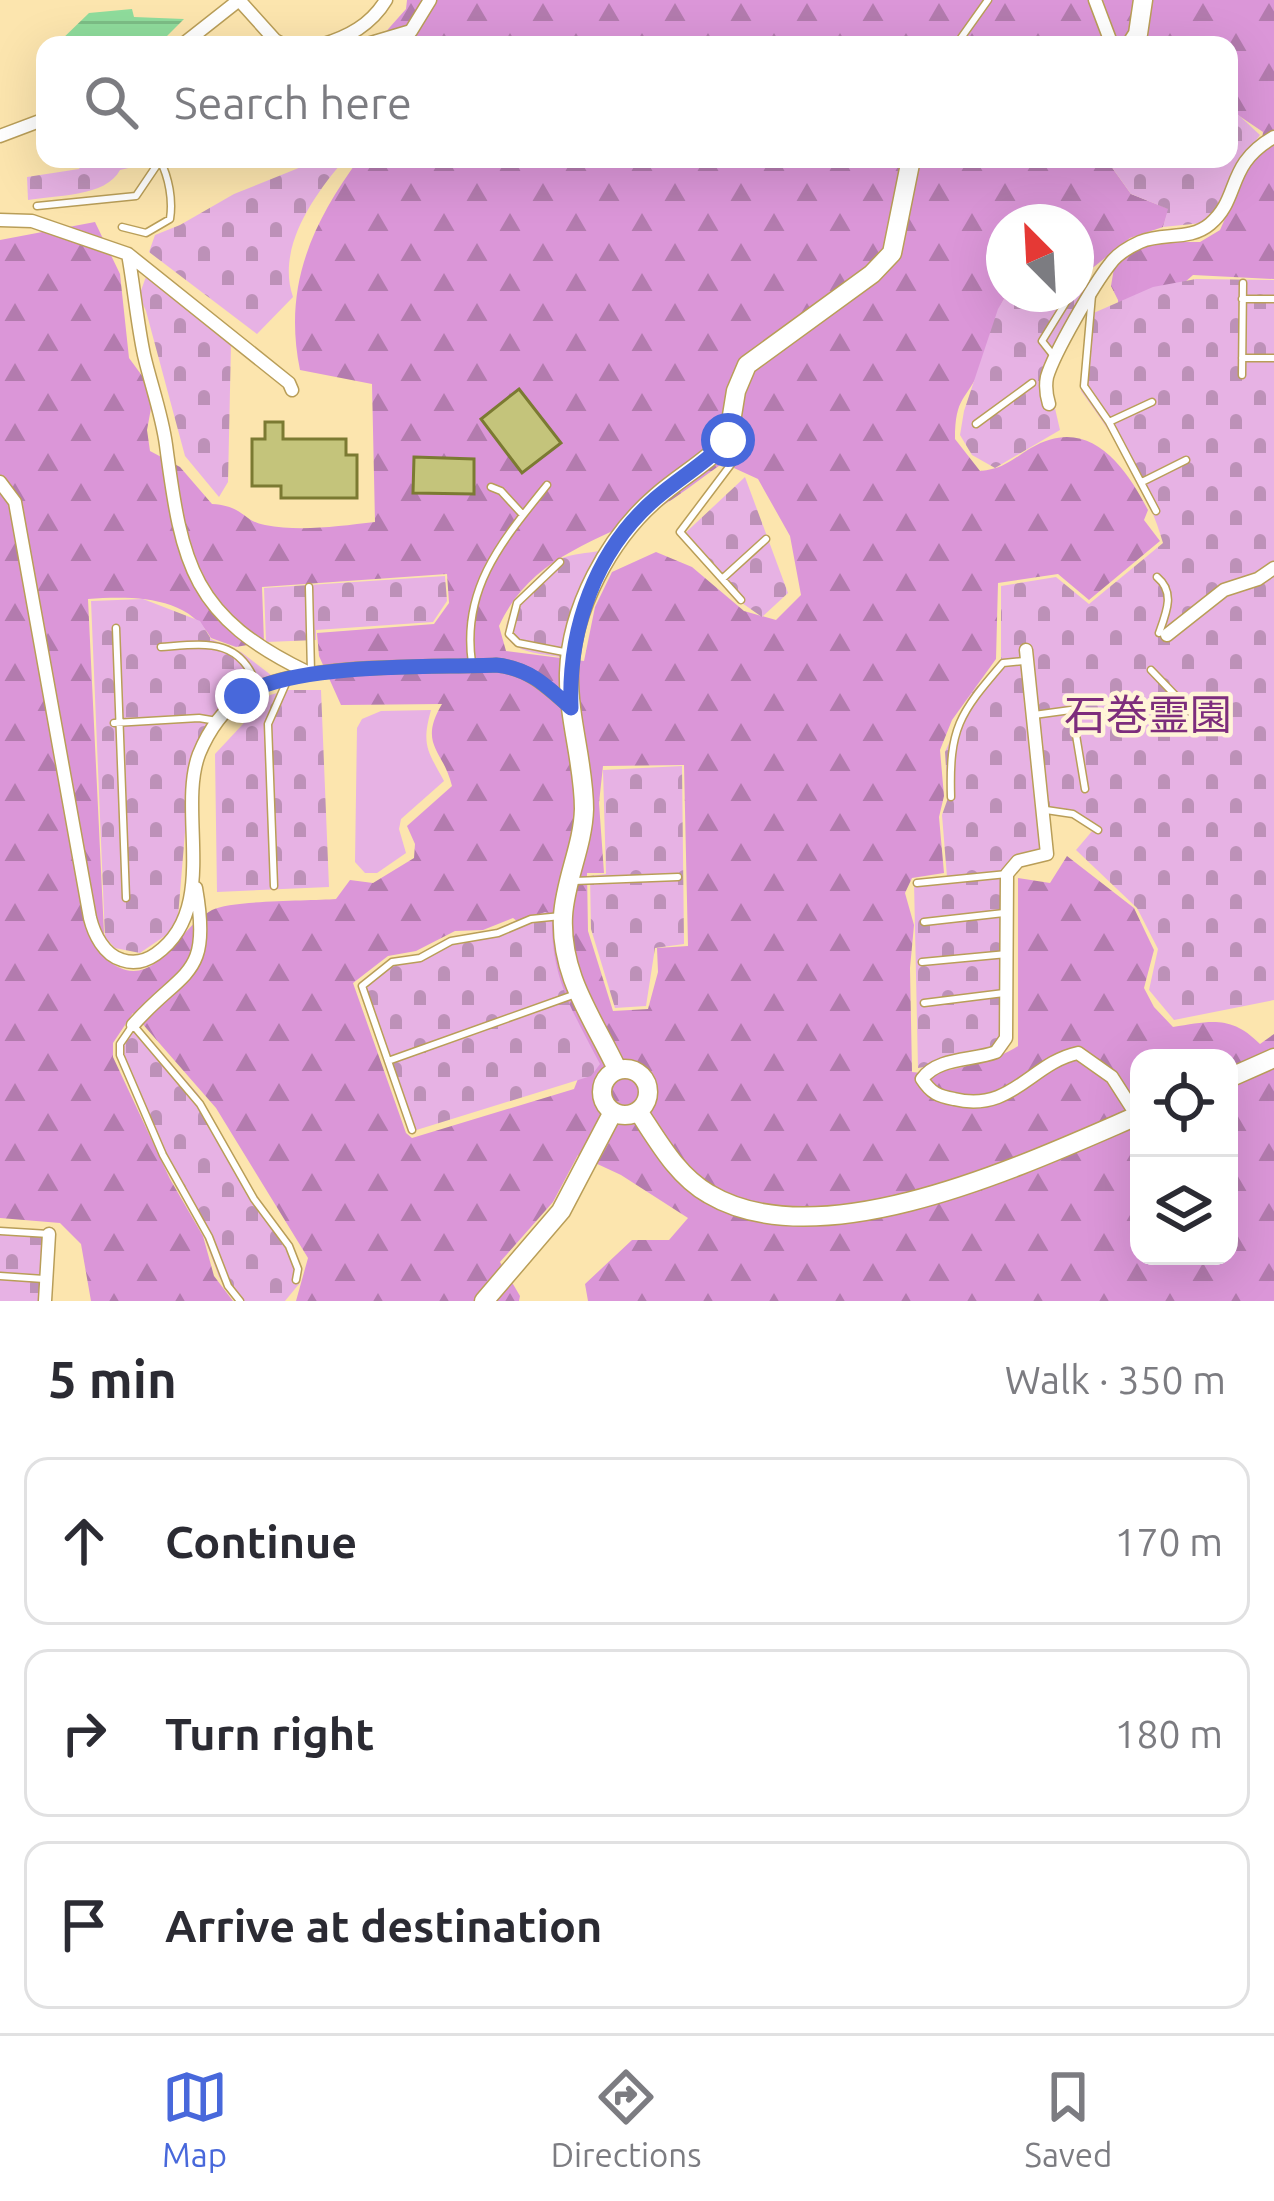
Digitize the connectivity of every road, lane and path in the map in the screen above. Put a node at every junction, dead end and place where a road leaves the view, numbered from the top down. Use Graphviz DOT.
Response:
graph roads {
  1 [pos="239,0"];
  2 [pos="386,0"];
  3 [pos="430,0"];
  4 [pos="988,0"];
  5 [pos="1095,0"];
  6 [pos="1143,0"];
  7 [pos="193,36"];
  8 [pos="271,36"];
  9 [pos="348,36"];
  10 [pos="394,36"];
  11 [pos="962,36"];
  12 [pos="1109,36"];
  13 [pos="1137,36"];
  14 [pos="36,122"];
  15 [pos="0,136"];
  16 [pos="1274,137"];
  17 [pos="155,168"];
  18 [pos="164,168"];
  19 [pos="908,168"];
  20 [pos="37,206"];
  21 [pos="0,220"];
  22 [pos="122,227"];
  23 [pos="128,254"];
  24 [pos="1243,283"];
  25 [pos="1094,291"];
  26 [pos="1242,299"];
  27 [pos="1274,299"];
  28 [pos="1059,312"];
  29 [pos="1082,312"];
  30 [pos="1090,312"];
  31 [pos="1056,357"];
  32 [pos="1242,358"];
  33 [pos="1274,358"];
  34 [pos="1242,375"];
  35 [pos="1034,382"];
  36 [pos="292,391"];
  37 [pos="1152,402"];
  38 [pos="1049,404"];
  39 [pos="1109,422"];
  40 [pos="976,424"];
  41 [pos="728,440"];
  42 [pos="1186,460"];
  43 [pos="0,482"];
  44 [pos="1142,482"];
  45 [pos="547,485"];
  46 [pos="491,487"];
  47 [pos="1156,511"];
  48 [pos="523,515"];
  49 [pos="766,539"];
  50 [pos="560,562"];
  51 [pos="1274,568"];
  52 [pos="1157,577"];
  53 [pos="722,579"];
  54 [pos="310,587"];
  55 [pos="741,600"];
  56 [pos="116,628"];
  57 [pos="1163,634"];
  58 [pos="161,647"];
  59 [pos="572,653"];
  60 [pos="1027,656"];
  61 [pos="472,666"];
  62 [pos="1151,670"];
  63 [pos="310,674"];
  64 [pos="288,677"];
  65 [pos="257,686"];
  66 [pos="571,708"];
  67 [pos="1033,715"];
  68 [pos="217,721"];
  69 [pos="1200,721"];
  70 [pos="117,722"];
  71 [pos="1085,789"];
  72 [pos="951,797"];
  73 [pos="1042,810"];
  74 [pos="1098,830"];
  75 [pos="1007,874"];
  76 [pos="193,875"];
  77 [pos="678,877"];
  78 [pos="570,881"];
  79 [pos="916,884"];
  80 [pos="274,886"];
  81 [pos="126,898"];
  82 [pos="1007,913"];
  83 [pos="563,916"];
  84 [pos="924,922"];
  85 [pos="1007,953"];
  86 [pos="922,962"];
  87 [pos="1006,993"];
  88 [pos="576,994"];
  89 [pos="924,1003"];
  90 [pos="133,1025"];
  91 [pos="1274,1058"];
  92 [pos="388,1061"];
  93 [pos="617,1069"];
  94 [pos="1238,1074"];
  95 [pos="1130,1103"];
  96 [pos="638,1111"];
  97 [pos="613,1112"];
  98 [pos="1130,1118"];
  99 [pos="412,1130"];
  100 [pos="0,1231"];
  101 [pos="50,1234"];
  102 [pos="0,1276"];
  103 [pos="46,1279"];
  104 [pos="296,1280"];
  105 [pos="45,1301"];
  106 [pos="240,1301"];
  107 [pos="484,1301"];
  1 -- 7 [label="street"];
  1 -- 8 [label="street"];
  2 -- 9 [label="street"];
  3 -- 10 [label="street"];
  4 -- 11 [label="lane"];
  5 -- 12 [label="street"];
  6 -- 13 [label="street"];
  14 -- 15 [label="street"];
  16 -- 25 [label="street"];
  17 -- 20 [label="lane"];
  18 -- 22 [label="lane"];
  19 -- 41 [label="street"];
  21 -- 23 [label="street"];
  23 -- 36 [label="street"];
  23 -- 63 [label="street"];
  24 -- 26 [label="lane"];
  26 -- 27 [label="lane"];
  26 -- 32 [label="lane"];
  28 -- 31 [label="lane"];
  29 -- 31 [label="street"];
  30 -- 39 [label="lane"];
  31 -- 35 [label="street"];
  32 -- 33 [label="lane"];
  32 -- 34 [label="lane"];
  35 -- 38 [label="street"];
  35 -- 40 [label="lane"];
  37 -- 39 [label="lane"];
  39 -- 44 [label="lane"];
  41 -- 53 [label="lane"];
  41 -- 59 [label="street"];
  42 -- 44 [label="lane"];
  43 -- 76 [label="street"];
  44 -- 47 [label="lane"];
  45 -- 48 [label="lane"];
  46 -- 48 [label="lane"];
  48 -- 61 [label="lane"];
  49 -- 53 [label="lane"];
  50 -- 59 [label="lane"];
  51 -- 57 [label="street"];
  52 -- 57 [label="lane"];
  53 -- 55 [label="lane"];
  54 -- 63 [label="lane"];
  56 -- 70 [label="lane"];
  58 -- 65 [label="lane"];
  59 -- 66 [label="street"];
  60 -- 67 [label="street"];
  60 -- 72 [label="lane"];
  61 -- 63 [label="street"];
  61 -- 66 [label="street"];
  62 -- 69 [label="lane"];
  63 -- 64 [label="street"];
  64 -- 65 [label="street"];
  64 -- 80 [label="lane"];
  65 -- 68 [label="street"];
  66 -- 78 [label="street"];
  67 -- 71 [label="lane"];
  67 -- 73 [label="street"];
  68 -- 70 [label="lane"];
  68 -- 76 [label="street"];
  70 -- 81 [label="lane"];
  73 -- 74 [label="lane"];
  73 -- 75 [label="street"];
  75 -- 79 [label="lane"];
  75 -- 82 [label="street"];
  76 -- 90 [label="street"];
  77 -- 78 [label="lane"];
  78 -- 83 [label="street"];
  82 -- 84 [label="lane"];
  82 -- 85 [label="street"];
  83 -- 88 [label="street"];
  83 -- 92 [label="lane"];
  85 -- 86 [label="lane"];
  85 -- 87 [label="street"];
  87 -- 89 [label="lane"];
  87 -- 95 [label="street"];
  88 -- 92 [label="lane"];
  88 -- 93 [label="street"];
  90 -- 104 [label="lane"];
  90 -- 106 [label="lane"];
  91 -- 94 [label="street"];
  92 -- 99 [label="lane"];
  93 -- 96 [label="street"];
  93 -- 97 [label="street"];
  96 -- 97 [label="street"];
  96 -- 98 [label="street"];
  97 -- 107 [label="street"];
  100 -- 101 [label="lane"];
  101 -- 103 [label="street"];
  102 -- 103 [label="lane"];
  103 -- 105 [label="street"];
}
